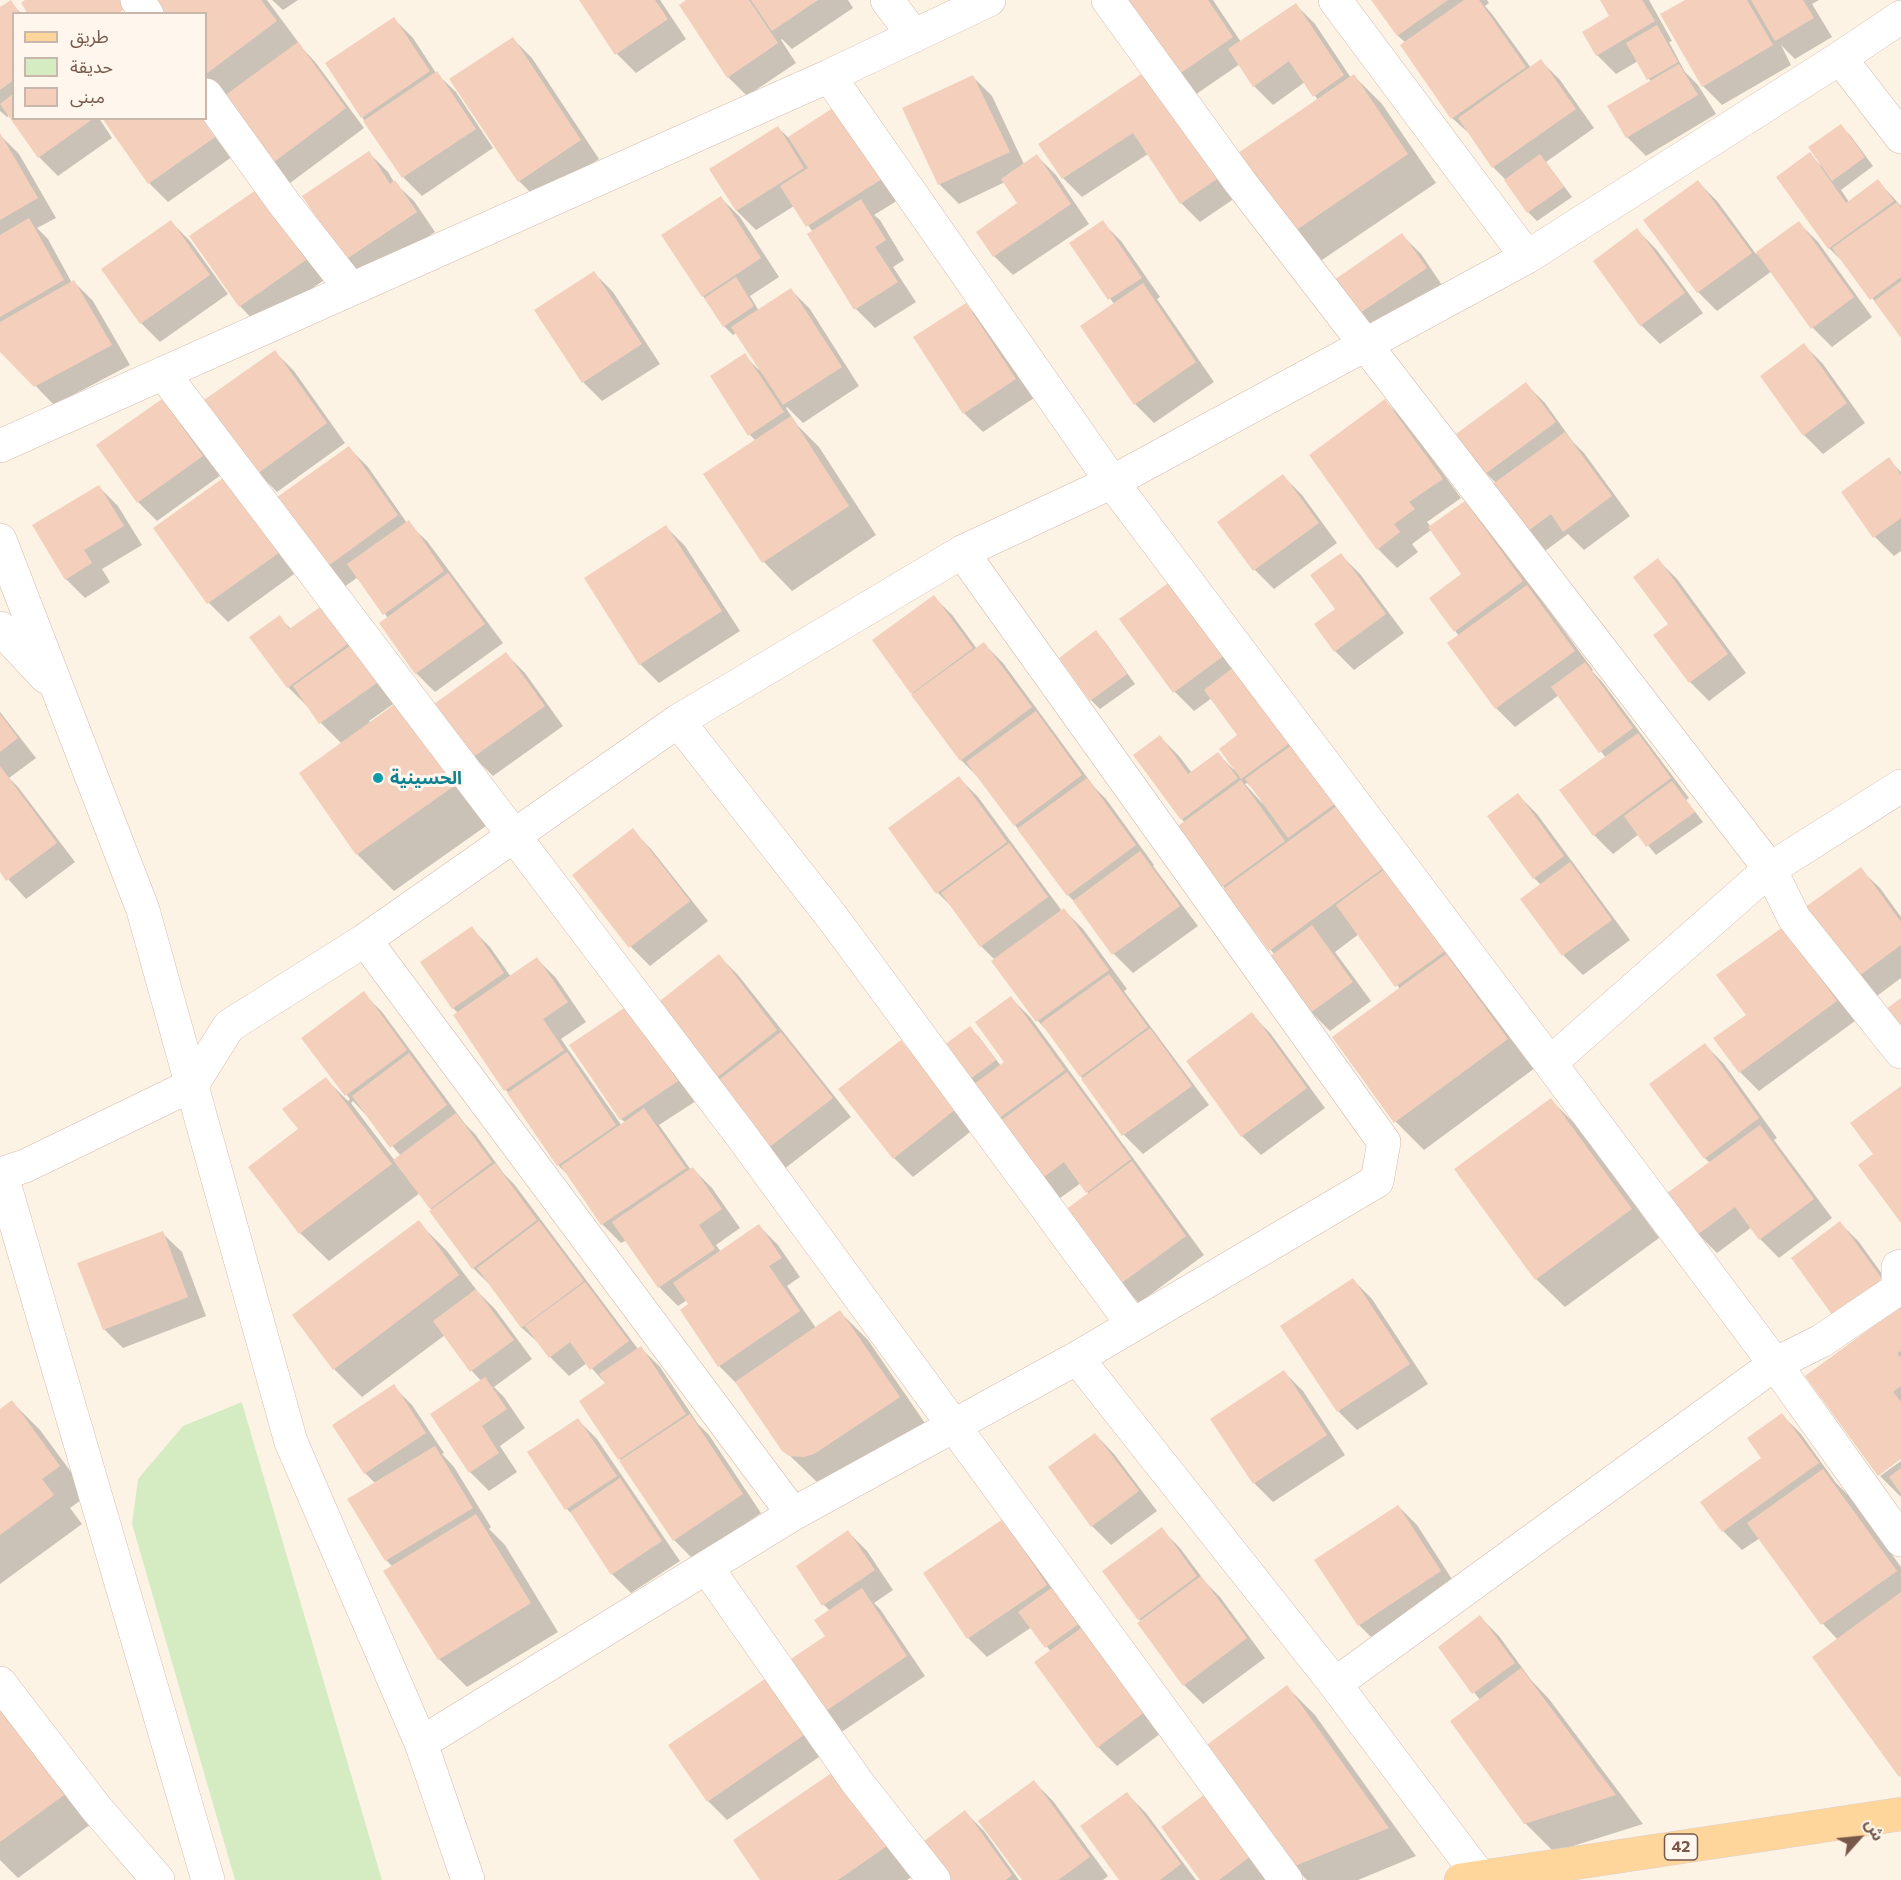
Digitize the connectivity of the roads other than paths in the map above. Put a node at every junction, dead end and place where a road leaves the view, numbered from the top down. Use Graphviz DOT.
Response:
graph roads {
  1 [pos="887,0"];
  2 [pos="989,0"];
  3 [pos="1108,0"];
  4 [pos="1335,0"];
  5 [pos="1901,17"];
  6 [pos="914,36"];
  7 [pos="1840,58"];
  8 [pos="829,76"];
  9 [pos="207,96"];
  10 [pos="1901,137"];
  11 [pos="1527,257"];
  12 [pos="351,289"];
  13 [pos="1365,344"];
  14 [pos="163,373"];
  15 [pos="0,446"];
  16 [pos="1112,482"];
  17 [pos="0,540"];
  18 [pos="962,552"];
  19 [pos="0,628"];
  20 [pos="58,689"];
  21 [pos="678,721"];
  22 [pos="1901,786"];
  23 [pos="513,836"];
  24 [pos="1770,869"];
  25 [pos="365,940"];
  26 [pos="1901,1052"];
  27 [pos="1550,1063"];
  28 [pos="192,1085"];
  29 [pos="1,1174"];
  30 [pos="1900,1282"];
  31 [pos="1133,1325"];
  32 [pos="1077,1358"];
  33 [pos="1775,1364"];
  34 [pos="954,1426"];
  35 [pos="793,1514"];
  36 [pos="1901,1540"];
  37 [pos="706,1568"];
  38 [pos="0,1683"];
  39 [pos="1335,1684"];
  40 [pos="421,1743"];
  41 [pos="1901,1814"];
  42 [pos="1471,1879"];
  43 [pos="158,1880"];
  44 [pos="208,1880"];
  45 [pos="468,1880"];
  46 [pos="934,1880"];
  47 [pos="1286,1880"];
  1 -- 6 [label="street"];
  2 -- 6 [label="street"];
  3 -- 13 [label="street"];
  4 -- 11 [label="street"];
  5 -- 7 [label="street"];
  6 -- 8 [label="street"];
  7 -- 10 [label="street"];
  7 -- 11 [label="street"];
  8 -- 12 [label="street"];
  8 -- 16 [label="street"];
  9 -- 12 [label="street"];
  11 -- 13 [label="street"];
  12 -- 14 [label="street"];
  13 -- 16 [label="street"];
  13 -- 24 [label="street"];
  14 -- 15 [label="street"];
  14 -- 23 [label="street"];
  16 -- 18 [label="street"];
  16 -- 27 [label="street"];
  17 -- 20 [label="street"];
  18 -- 21 [label="street"];
  18 -- 31 [label="street"];
  19 -- 20 [label="street"];
  20 -- 28 [label="street"];
  21 -- 23 [label="street"];
  21 -- 31 [label="street"];
  22 -- 24 [label="street"];
  23 -- 25 [label="street"];
  23 -- 34 [label="street"];
  24 -- 26 [label="street"];
  24 -- 27 [label="street"];
  25 -- 28 [label="street"];
  25 -- 35 [label="street"];
  27 -- 33 [label="street"];
  28 -- 29 [label="street"];
  28 -- 40 [label="street"];
  29 -- 44 [label="street"];
  30 -- 33 [label="street"];
  31 -- 32 [label="street"];
  32 -- 34 [label="street"];
  32 -- 39 [label="street"];
  33 -- 36 [label="street"];
  33 -- 39 [label="street"];
  34 -- 35 [label="street"];
  34 -- 47 [label="street"];
  35 -- 37 [label="street"];
  37 -- 40 [label="street"];
  37 -- 46 [label="street"];
  38 -- 43 [label="street"];
  39 -- 42 [label="street"];
  40 -- 45 [label="street"];
  41 -- 42 [label="main road, 42"];
}
